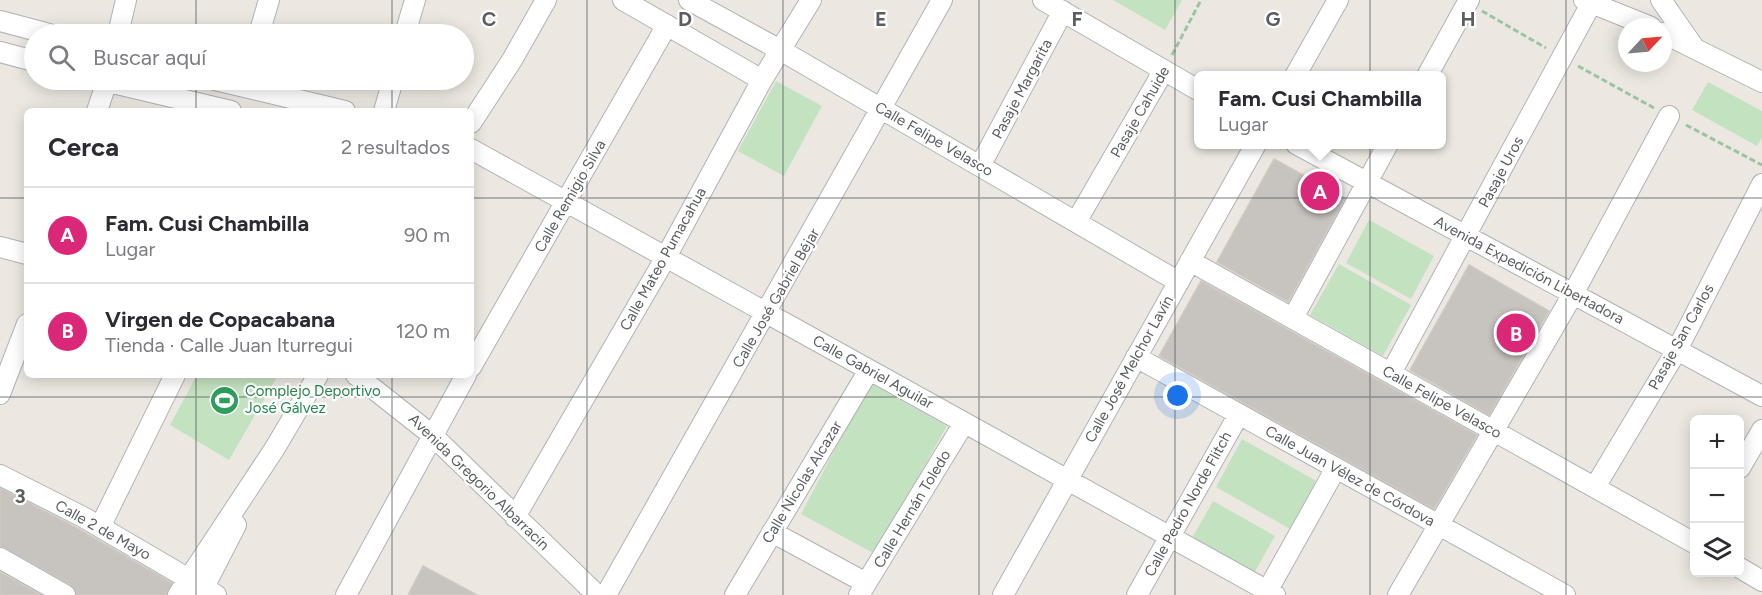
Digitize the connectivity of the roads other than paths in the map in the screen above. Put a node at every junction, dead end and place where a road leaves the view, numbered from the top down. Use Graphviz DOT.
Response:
graph roads {
  1 [pos="126,0"];
  2 [pos="269,0"];
  3 [pos="415,0"];
  4 [pos="546,0"];
  5 [pos="623,0"];
  6 [pos="689,0"];
  7 [pos="811,0"];
  8 [pos="942,0"];
  9 [pos="1043,0"];
  10 [pos="1338,0"];
  11 [pos="1661,0"];
  12 [pos="1468,1"];
  13 [pos="1588,1"];
  14 [pos="1063,11"];
  15 [pos="1629,18"];
  16 [pos="0,21"];
  17 [pos="120,24"];
  18 [pos="262,24"];
  19 [pos="408,24"];
  20 [pos="667,25"];
  21 [pos="24,27"];
  22 [pos="1672,37"];
  23 [pos="1694,48"];
  24 [pos="782,51"];
  25 [pos="0,52"];
  26 [pos="24,58"];
  27 [pos="1164,70"];
  28 [pos="1297,71"];
  29 [pos="1429,71"];
  30 [pos="762,80"];
  31 [pos="1762,81"];
  32 [pos="1194,88"];
  33 [pos="102,90"];
  34 [pos="145,90"];
  35 [pos="241,90"];
  36 [pos="270,90"];
  37 [pos="390,90"];
  38 [pos="98,108"];
  39 [pos="218,108"];
  40 [pos="232,108"];
  41 [pos="334,108"];
  42 [pos="385,108"];
  43 [pos="883,109"];
  44 [pos="1669,116"];
  45 [pos="474,118"];
  46 [pos="1253,149"];
  47 [pos="1305,149"];
  48 [pos="1385,149"];
  49 [pos="474,151"];
  50 [pos="980,166"];
  51 [pos="1367,183"];
  52 [pos="1762,184"];
  53 [pos="567,202"];
  54 [pos="1076,222"];
  55 [pos="1467,236"];
  56 [pos="0,247"];
  57 [pos="24,253"];
  58 [pos="666,257"];
  59 [pos="1190,261"];
  60 [pos="1179,282"];
  61 [pos="1573,294"];
  62 [pos="767,313"];
  63 [pos="1293,318"];
  64 [pos="24,332"];
  65 [pos="1677,350"];
  66 [pos="1136,357"];
  67 [pos="474,362"];
  68 [pos="869,370"];
  69 [pos="1391,373"];
  70 [pos="174,378"];
  71 [pos="316,378"];
  72 [pos="360,378"];
  73 [pos="464,378"];
  74 [pos="0,394"];
  75 [pos="1762,396"];
  76 [pos="1239,414"];
  77 [pos="964,423"];
  78 [pos="1762,430"];
  79 [pos="1494,431"];
  80 [pos="432,435"];
  81 [pos="1744,461"];
  82 [pos="1336,468"];
  83 [pos="0,475"];
  84 [pos="1067,479"];
  85 [pos="1595,487"];
  86 [pos="515,517"];
  87 [pos="1439,525"];
  88 [pos="100,527"];
  89 [pos="772,532"];
  90 [pos="1170,537"];
  91 [pos="1690,540"];
  92 [pos="0,558"];
  93 [pos="1744,570"];
  94 [pos="1762,581"];
  95 [pos="202,589"];
  96 [pos="862,589"];
  97 [pos="1541,589"];
  98 [pos="1269,594"];
  99 [pos="65,595"];
  100 [pos="178,595"];
  101 [pos="346,595"];
  102 [pos="597,595"];
  103 [pos="606,595"];
  104 [pos="735,595"];
  105 [pos="1003,595"];
  106 [pos="1137,595"];
  107 [pos="1398,595"];
  108 [pos="1565,595"];
  1 -- 17 [label="street"];
  2 -- 18 [label="street"];
  3 -- 19 [label="street"];
  4 -- 45 [label="street"];
  5 -- 20 [label="street"];
  6 -- 24 [label="street, Calle Felipe Velasco"];
  7 -- 24 [label="street, Calle Mateo Pumacahua"];
  8 -- 43 [label="street, Calle José Gabriel Béjar"];
  9 -- 14 [label="street"];
  10 -- 28 [label="street"];
  11 -- 23 [label="street"];
  12 -- 29 [label="street"];
  13 -- 15 [label="street"];
  13 -- 55 [label="street, Pasaje Uros"];
  14 -- 27 [label="street"];
  14 -- 50 [label="street, Pasaje Margarita"];
  16 -- 21 [label="street"];
  20 -- 30 [label="street"];
  20 -- 53 [label="street, Calle Remigio Silva"];
  22 -- 23 [label="street"];
  23 -- 31 [label="street"];
  24 -- 30 [label="street, Calle Mateo Pumacahua"];
  24 -- 43 [label="street, Calle Felipe Velasco"];
  25 -- 26 [label="street"];
  27 -- 32 [label="street"];
  27 -- 54 [label="street, Pasaje Cahuide"];
  30 -- 58 [label="street, Calle Mateo Pumacahua"];
  33 -- 38 [label="street"];
  34 -- 39 [label="street"];
  35 -- 40 [label="street"];
  36 -- 41 [label="street"];
  37 -- 42 [label="street"];
  43 -- 50 [label="street, Calle Felipe Velasco"];
  43 -- 62 [label="street, Calle José Gabriel Béjar"];
  44 -- 61 [label="street"];
  46 -- 59 [label="street, Calle José Melchor Lavín"];
  47 -- 51 [label="street, Avenida Expedición Libertadora"];
  48 -- 51 [label="street"];
  49 -- 53 [label="street, Calle Gabriel Aguilar"];
  50 -- 54 [label="street, Calle Felipe Velasco"];
  51 -- 55 [label="street, Avenida Expedición Libertadora"];
  51 -- 63 [label="street"];
  52 -- 65 [label="street, Pasaje San Carlos"];
  53 -- 58 [label="street, Calle Gabriel Aguilar"];
  53 -- 67 [label="street, Calle Remigio Silva"];
  54 -- 60 [label="street, Calle Felipe Velasco"];
  55 -- 61 [label="street, Avenida Expedición Libertadora"];
  55 -- 69 [label="street, Pasaje Uros"];
  56 -- 57 [label="street"];
  58 -- 62 [label="street, Calle Gabriel Aguilar"];
  58 -- 86 [label="street, Calle Mateo Pumacahua"];
  59 -- 60 [label="street, Calle José Melchor Lavín"];
  59 -- 63 [label="street, Calle Felipe Velasco"];
  60 -- 66 [label="street, Calle José Melchor Lavín"];
  61 -- 65 [label="street, Avenida Expedición Libertadora"];
  61 -- 79 [label="street"];
  62 -- 68 [label="street, Calle Gabriel Aguilar"];
  62 -- 103 [label="street, Calle José Gabriel Béjar"];
  63 -- 69 [label="street, Calle Felipe Velasco"];
  64 -- 74 [label="street"];
  65 -- 75 [label="street, Avenida Expedición Libertadora"];
  65 -- 85 [label="street, Pasaje San Carlos"];
  66 -- 76 [label="street, Calle Juan Vélez de Córdova"];
  66 -- 84 [label="street, Calle José Melchor Lavín"];
  68 -- 77 [label="street, Calle Gabriel Aguilar"];
  68 -- 89 [label="street, Calle Nicolas Alcazar"];
  69 -- 79 [label="street, Calle Felipe Velasco"];
  70 -- 88 [label="street"];
  71 -- 95 [label="street"];
  72 -- 80 [label="street, Avenida Gregorio Albarracín"];
  73 -- 80 [label="street"];
  76 -- 82 [label="street, Calle Juan Vélez de Córdova"];
  76 -- 90 [label="street, Calle Pedro Norde Flitch"];
  77 -- 84 [label="street, Calle Gabriel Aguilar"];
  77 -- 96 [label="street, Calle Hernán Toledo"];
  78 -- 81 [label="street"];
  79 -- 85 [label="street, Calle Felipe Velasco"];
  79 -- 87 [label="street"];
  80 -- 86 [label="street, Avenida Gregorio Albarracín"];
  80 -- 101 [label="street"];
  82 -- 87 [label="street, Calle Juan Vélez de Córdova"];
  82 -- 98 [label="street"];
  83 -- 88 [label="street, Calle 2 de Mayo"];
  84 -- 90 [label="street, Calle Gabriel Aguilar"];
  84 -- 105 [label="street, Calle José Melchor Lavín"];
  85 -- 91 [label="street, Calle Felipe Velasco"];
  86 -- 102 [label="street, Avenida Gregorio Albarracín"];
  87 -- 97 [label="street, Calle Juan Vélez de Córdova"];
  87 -- 107 [label="street"];
  88 -- 95 [label="street, Calle 2 de Mayo"];
  89 -- 96 [label="street"];
  89 -- 104 [label="street, Calle Nicolas Alcazar"];
  90 -- 98 [label="street, Calle Gabriel Aguilar"];
  90 -- 106 [label="street, Calle Pedro Norde Flitch"];
  92 -- 99 [label="street"];
  93 -- 94 [label="street"];
  95 -- 100 [label="street"];
  97 -- 108 [label="street, Calle Juan Vélez de Córdova"];
}
